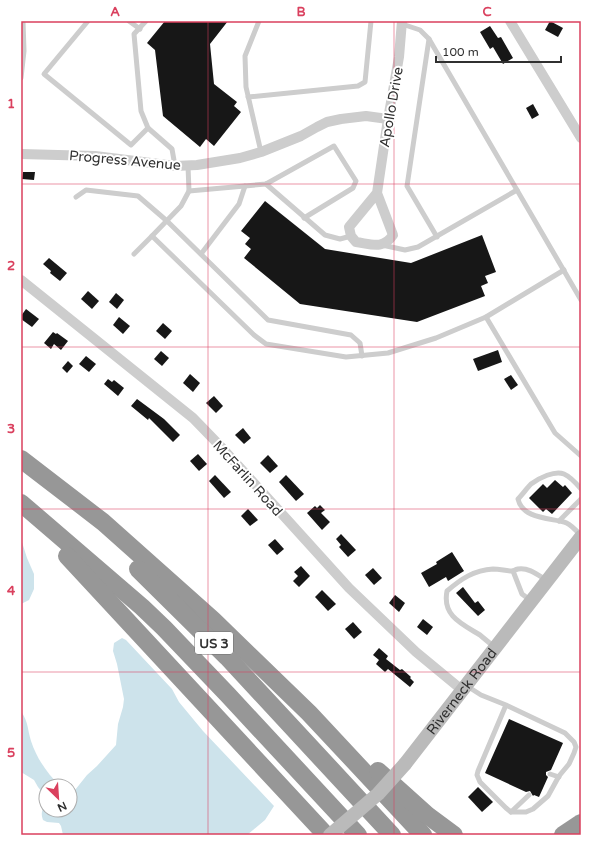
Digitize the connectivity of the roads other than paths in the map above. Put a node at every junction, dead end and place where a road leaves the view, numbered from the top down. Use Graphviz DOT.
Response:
graph roads {
  1 [pos="23,21"];
  2 [pos="88,21"];
  3 [pos="129,21"];
  4 [pos="146,21"];
  5 [pos="259,21"];
  6 [pos="371,21"];
  7 [pos="510,21"];
  8 [pos="402,22"];
  9 [pos="140,29"];
  10 [pos="429,39"];
  11 [pos="21,78"];
  12 [pos="248,97"];
  13 [pos="388,119"];
  14 [pos="148,128"];
  15 [pos="581,138"];
  16 [pos="261,152"];
  17 [pos="21,154"];
  18 [pos="175,166"];
  19 [pos="188,166"];
  20 [pos="266,184"];
  21 [pos="245,186"];
  22 [pos="517,190"];
  23 [pos="189,191"];
  24 [pos="377,193"];
  25 [pos="76,197"];
  26 [pos="304,218"];
  27 [pos="167,221"];
  28 [pos="152,236"];
  29 [pos="351,236"];
  30 [pos="437,237"];
  31 [pos="381,245"];
  32 [pos="134,254"];
  33 [pos="201,254"];
  34 [pos="564,270"];
  35 [pos="21,280"];
  36 [pos="581,300"];
  37 [pos="486,317"];
  38 [pos="362,356"];
  39 [pos="581,456"];
  40 [pos="21,459"];
  41 [pos="21,466"];
  42 [pos="581,489"];
  43 [pos="581,499"];
  44 [pos="21,503"];
  45 [pos="21,508"];
  46 [pos="559,521"];
  47 [pos="581,536"];
  48 [pos="513,571"];
  49 [pos="547,581"];
  50 [pos="531,601"];
  51 [pos="495,648"];
  52 [pos="266,670"];
  53 [pos="464,688"];
  54 [pos="506,705"];
  55 [pos="550,774"];
  56 [pos="559,777"];
  57 [pos="529,795"];
  58 [pos="511,812"];
  59 [pos="581,823"];
  60 [pos="326,835"];
  61 [pos="330,835"];
  62 [pos="358,835"];
  63 [pos="392,835"];
  64 [pos="423,835"];
  65 [pos="454,835"];
  66 [pos="564,835"];
  1 -- 11 [label="lane"];
  2 -- 14 [label="lane"];
  3 -- 9 [label="lane"];
  4 -- 9 [label="lane"];
  5 -- 12 [label="lane"];
  6 -- 12 [label="lane"];
  7 -- 15 [label="street"];
  8 -- 10 [label="lane"];
  8 -- 13 [label="street, Apollo Drive"];
  9 -- 14 [label="lane"];
  10 -- 22 [label="lane"];
  10 -- 30 [label="lane"];
  12 -- 16 [label="lane"];
  13 -- 16 [label="street, Progress Avenue"];
  13 -- 24 [label="street, Apollo Drive"];
  14 -- 18 [label="lane"];
  16 -- 19 [label="street, Progress Avenue"];
  17 -- 18 [label="street, Progress Avenue"];
  18 -- 19 [label="street, Progress Avenue"];
  19 -- 23 [label="lane"];
  20 -- 21 [label="lane"];
  20 -- 26 [label="lane"];
  20 -- 26 [label="lane"];
  21 -- 23 [label="lane"];
  21 -- 33 [label="lane"];
  22 -- 30 [label="lane"];
  22 -- 34 [label="lane"];
  23 -- 27 [label="lane"];
  24 -- 29 [label="street"];
  24 -- 31 [label="street, Apollo Drive"];
  25 -- 27 [label="lane"];
  26 -- 29 [label="lane"];
  27 -- 28 [label="lane"];
  27 -- 33 [label="lane"];
  28 -- 32 [label="lane"];
  28 -- 38 [label="lane"];
  29 -- 31 [label="street"];
  30 -- 31 [label="lane"];
  33 -- 38 [label="lane"];
  34 -- 36 [label="lane"];
  34 -- 37 [label="lane"];
  35 -- 53 [label="street, McFarlin Road"];
  37 -- 38 [label="lane"];
  37 -- 39 [label="lane"];
  40 -- 52 [label="highway"];
  41 -- 63 [label="highway, US 3"];
  42 -- 46 [label="lane"];
  43 -- 46 [label="lane"];
  44 -- 62 [label="highway, US 3"];
  45 -- 60 [label="highway"];
  46 -- 47 [label="lane"];
  47 -- 49 [label="main road, Riverneck Road"];
  48 -- 49 [label="lane"];
  48 -- 50 [label="lane"];
  48 -- 51 [label="lane"];
  49 -- 50 [label="main road, Riverneck Road"];
  50 -- 51 [label="main road, Riverneck Road"];
  51 -- 53 [label="main road, Riverneck Road"];
  52 -- 64 [label="highway"];
  52 -- 65 [label="highway"];
  53 -- 54 [label="lane"];
  53 -- 61 [label="main road, Riverneck Road, bridge"];
  54 -- 56 [label="lane"];
  54 -- 58 [label="lane"];
  55 -- 56 [label="lane"];
  56 -- 58 [label="lane"];
  57 -- 58 [label="lane"];
  59 -- 66 [label="highway"];
}
